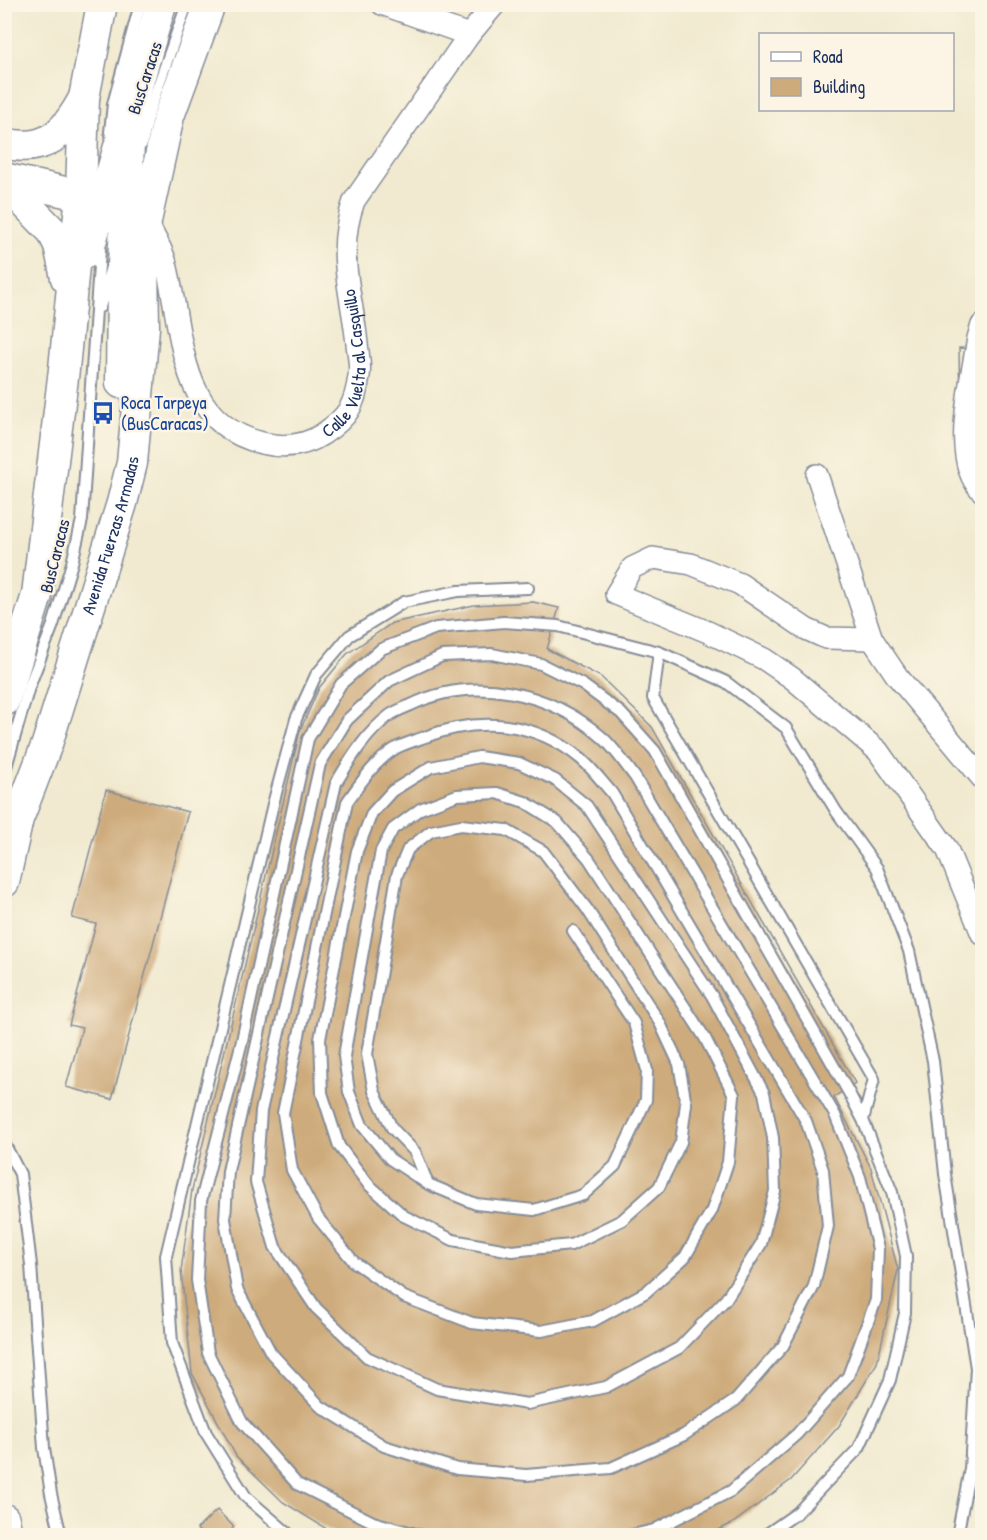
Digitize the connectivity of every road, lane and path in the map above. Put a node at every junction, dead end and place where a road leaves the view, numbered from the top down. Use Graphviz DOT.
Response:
graph roads {
  1 [pos="102,4"];
  2 [pos="140,4"];
  3 [pos="161,4"];
  4 [pos="187,4"];
  5 [pos="210,4"];
  6 [pos="382,4"];
  7 [pos="495,4"];
  8 [pos="469,35"];
  9 [pos="85,87"];
  10 [pos="141,108"];
  11 [pos="4,143"];
  12 [pos="4,178"];
  13 [pos="114,205"];
  14 [pos="70,309"];
  15 [pos="982,325"];
  16 [pos="93,337"];
  17 [pos="817,475"];
  18 [pos="982,491"];
  19 [pos="528,588"];
  20 [pos="872,639"];
  21 [pos="658,652"];
  22 [pos="4,701"];
  23 [pos="4,774"];
  24 [pos="982,778"];
  25 [pos="4,882"];
  26 [pos="573,931"];
  27 [pos="982,934"];
  28 [pos="863,1120"];
  29 [pos="4,1143"];
  30 [pos="428,1184"];
  31 [pos="4,1519"];
  32 [pos="7,1536"];
  33 [pos="61,1536"];
  34 [pos="291,1536"];
  35 [pos="423,1536"];
  36 [pos="628,1536"];
  37 [pos="764,1536"];
  38 [pos="957,1536"];
  1 -- 9 [label="main road, Avenida Fuerzas Armadas"];
  2 -- 10 [label="lane, BusCaracas"];
  3 -- 10 [label="main road"];
  4 -- 10 [label="lane, BusCaracas"];
  5 -- 10 [label="main road, Avenida Fuerzas Armadas"];
  6 -- 8 [label="street"];
  7 -- 8 [label="street, Calle Vuelta al Casquillo"];
  8 -- 13 [label="street, Calle Vuelta al Casquillo"];
  9 -- 11 [label="main road"];
  9 -- 13 [label="main road, Avenida Fuerzas Armadas"];
  10 -- 13 [label="main road"];
  10 -- 13 [label="main road, Avenida Fuerzas Armadas"];
  12 -- 13 [label="main road"];
  12 -- 14 [label="main road"];
  13 -- 14 [label="main road, Avenida Fuerzas Armadas"];
  13 -- 16 [label="lane, BusCaracas"];
  13 -- 16 [label="lane, BusCaracas"];
  13 -- 25 [label="main road, Avenida Fuerzas Armadas"];
  14 -- 22 [label="main road, Avenida Fuerzas Armadas"];
  15 -- 18 [label="street"];
  16 -- 23 [label="lane, BusCaracas"];
  17 -- 20 [label="street"];
  19 -- 34 [label="lane"];
  20 -- 24 [label="street"];
  20 -- 27 [label="street"];
  21 -- 28 [label="lane"];
  21 -- 35 [label="lane"];
  21 -- 38 [label="lane"];
  26 -- 30 [label="lane"];
  28 -- 30 [label="lane"];
  28 -- 37 [label="lane"];
  29 -- 33 [label="lane"];
  30 -- 36 [label="lane"];
  31 -- 32 [label="main road"];
}
